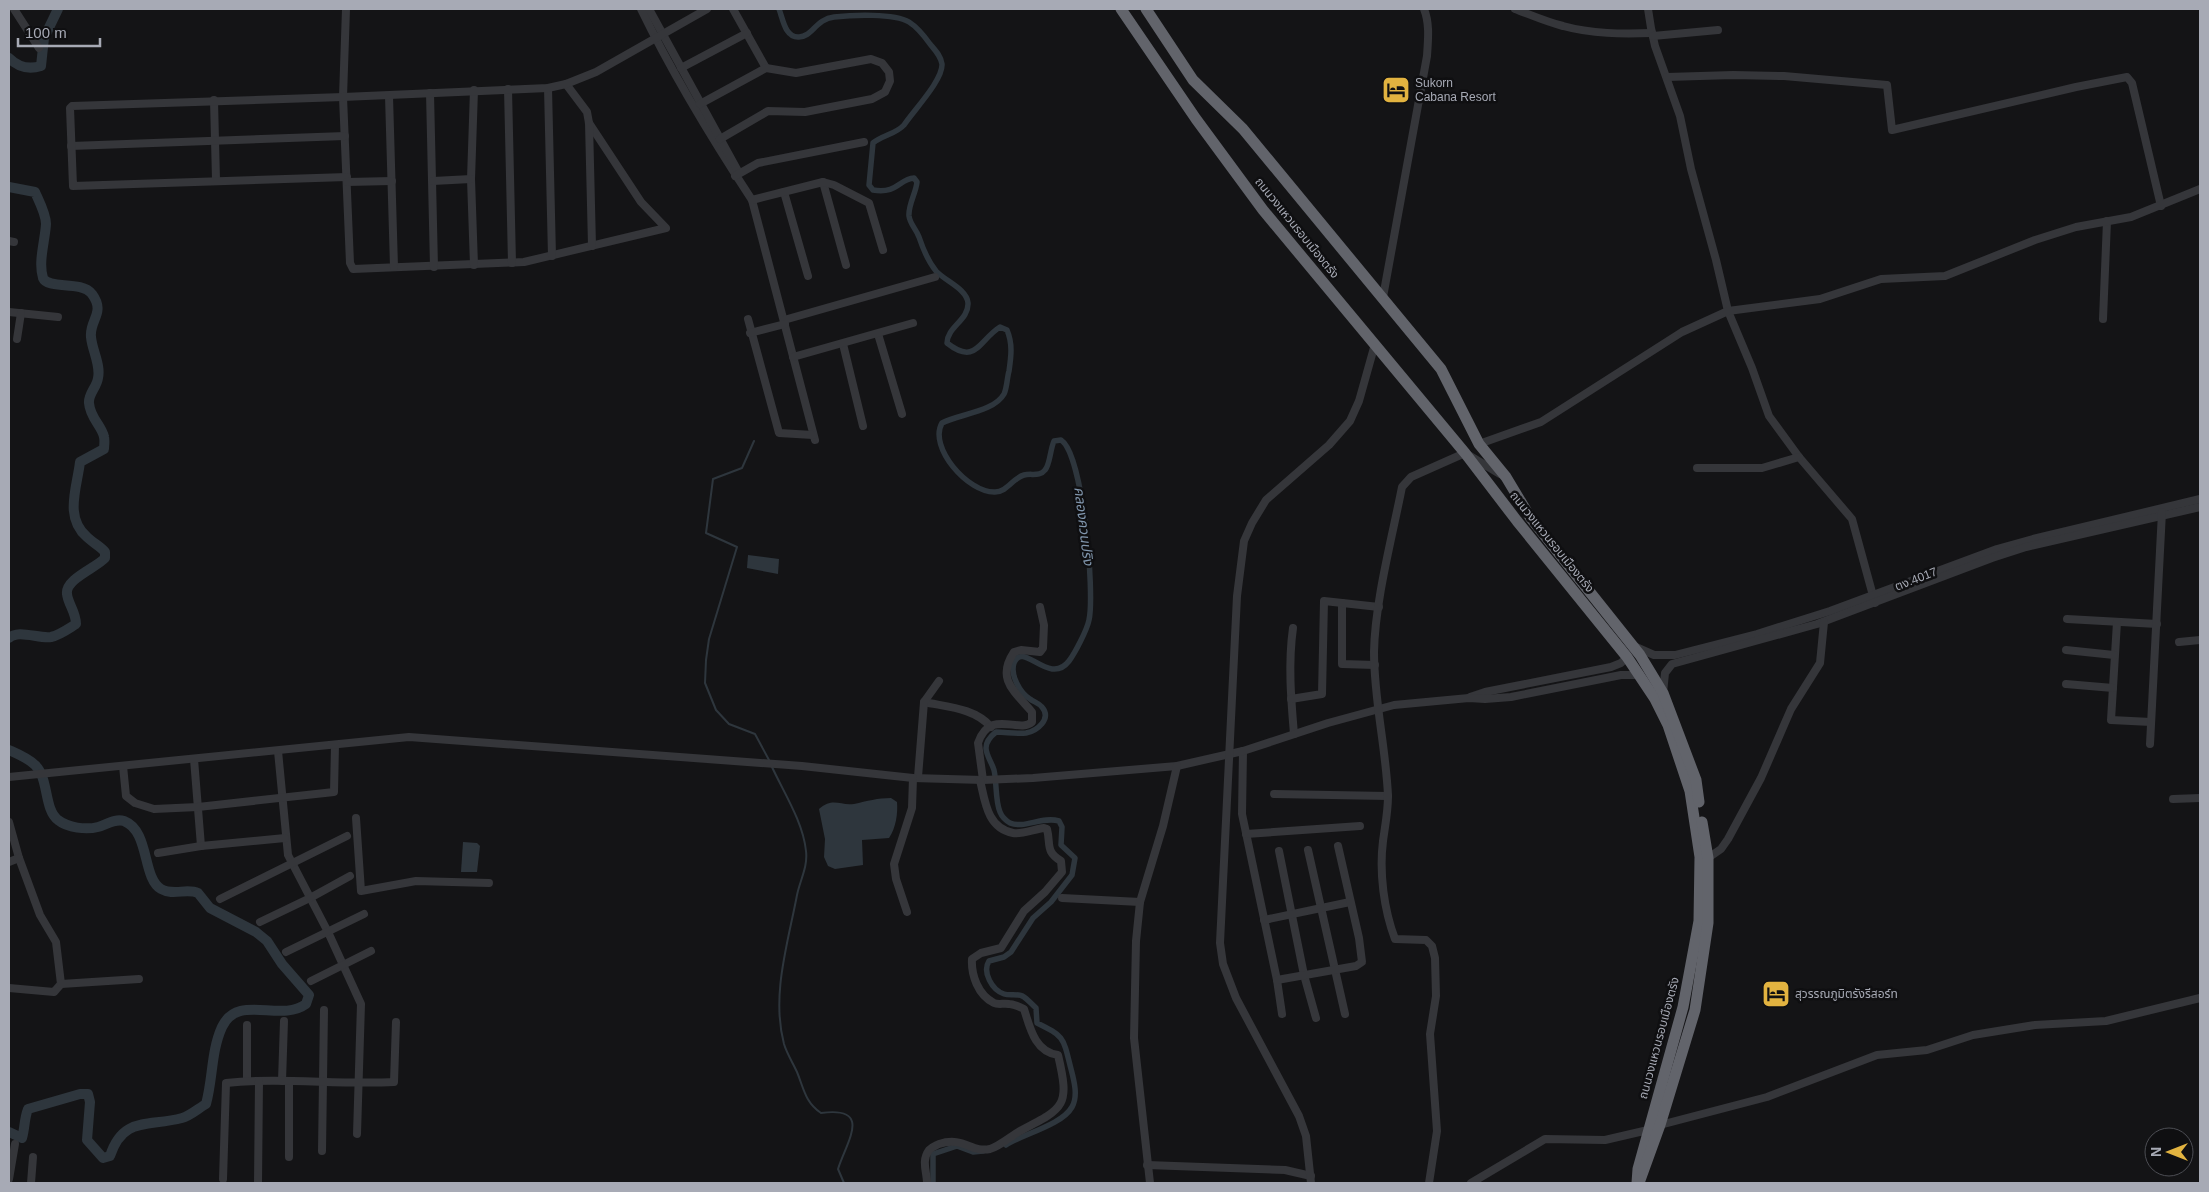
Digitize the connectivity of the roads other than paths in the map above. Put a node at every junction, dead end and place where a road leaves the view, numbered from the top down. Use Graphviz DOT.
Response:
graph roads {
  1 [pos="15,9"];
  2 [pos="346,9"];
  3 [pos="641,9"];
  4 [pos="649,9"];
  5 [pos="707,9"];
  6 [pos="733,9"];
  7 [pos="1122,9"];
  8 [pos="1146,9"];
  9 [pos="1424,9"];
  10 [pos="1515,9"];
  11 [pos="1648,9"];
  12 [pos="1718,30"];
  13 [pos="747,33"];
  14 [pos="1652,34"];
  15 [pos="658,36"];
  16 [pos="39,48"];
  17 [pos="681,68"];
  18 [pos="766,68"];
  19 [pos="1667,77"];
  20 [pos="566,84"];
  21 [pos="548,88"];
  22 [pos="508,89"];
  23 [pos="474,90"];
  24 [pos="430,93"];
  25 [pos="389,96"];
  26 [pos="343,97"];
  27 [pos="214,100"];
  28 [pos="700,104"];
  29 [pos="589,123"];
  30 [pos="345,136"];
  31 [pos="720,139"];
  32 [pos="215,142"];
  33 [pos="864,142"];
  34 [pos="71,146"];
  35 [pos="739,177"];
  36 [pos="471,178"];
  37 [pos="216,180"];
  38 [pos="347,180"];
  39 [pos="392,181"];
  40 [pos="433,181"];
  41 [pos="823,182"];
  42 [pos="2200,190"];
  43 [pos="784,192"];
  44 [pos="752,200"];
  45 [pos="2161,206"];
  46 [pos="2106,221"];
  47 [pos="592,246"];
  48 [pos="883,250"];
  49 [pos="552,256"];
  50 [pos="512,263"];
  51 [pos="474,265"];
  52 [pos="846,265"];
  53 [pos="394,267"];
  54 [pos="434,267"];
  55 [pos="808,276"];
  56 [pos="935,277"];
  57 [pos="1383,297"];
  58 [pos="1728,311"];
  59 [pos="9,312"];
  60 [pos="22,313"];
  61 [pos="58,318"];
  62 [pos="748,319"];
  63 [pos="2103,320"];
  64 [pos="784,322"];
  65 [pos="913,322"];
  66 [pos="750,334"];
  67 [pos="878,334"];
  68 [pos="17,340"];
  69 [pos="843,344"];
  70 [pos="1375,344"];
  71 [pos="793,357"];
  72 [pos="902,414"];
  73 [pos="863,426"];
  74 [pos="1479,444"];
  75 [pos="1465,453"];
  76 [pos="1799,457"];
  77 [pos="1697,468"];
  78 [pos="1506,477"];
  79 [pos="2200,499"];
  80 [pos="2200,507"];
  81 [pos="2162,513"];
  82 [pos="1874,599"];
  83 [pos="1342,603"];
  84 [pos="1040,607"];
  85 [pos="1379,608"];
  86 [pos="2067,619"];
  87 [pos="1824,622"];
  88 [pos="2117,622"];
  89 [pos="2157,624"];
  90 [pos="1293,628"];
  91 [pos="2200,640"];
  92 [pos="2179,642"];
  93 [pos="1634,647"];
  94 [pos="2066,650"];
  95 [pos="2114,655"];
  96 [pos="1627,657"];
  97 [pos="1375,665"];
  98 [pos="1640,675"];
  99 [pos="939,681"];
  100 [pos="2066,684"];
  101 [pos="2113,688"];
  102 [pos="1664,693"];
  103 [pos="1469,698"];
  104 [pos="1291,700"];
  105 [pos="924,702"];
  106 [pos="1378,710"];
  107 [pos="2151,722"];
  108 [pos="990,726"];
  109 [pos="1294,734"];
  110 [pos="2150,744"];
  111 [pos="335,745"];
  112 [pos="278,751"];
  113 [pos="1243,751"];
  114 [pos="1228,754"];
  115 [pos="194,759"];
  116 [pos="123,766"];
  117 [pos="1177,766"];
  118 [pos="9,777"];
  119 [pos="915,778"];
  120 [pos="982,780"];
  121 [pos="1274,794"];
  122 [pos="1388,796"];
  123 [pos="282,797"];
  124 [pos="2200,798"];
  125 [pos="2173,799"];
  126 [pos="198,807"];
  127 [pos="356,818"];
  128 [pos="9,822"];
  129 [pos="1360,826"];
  130 [pos="1246,834"];
  131 [pos="347,836"];
  132 [pos="285,838"];
  133 [pos="201,846"];
  134 [pos="1338,846"];
  135 [pos="1308,850"];
  136 [pos="1279,851"];
  137 [pos="158,853"];
  138 [pos="19,858"];
  139 [pos="1708,858"];
  140 [pos="9,862"];
  141 [pos="292,864"];
  142 [pos="350,876"];
  143 [pos="489,883"];
  144 [pos="310,898"];
  145 [pos="1062,898"];
  146 [pos="220,899"];
  147 [pos="1140,902"];
  148 [pos="1350,902"];
  149 [pos="1321,909"];
  150 [pos="907,912"];
  151 [pos="364,914"];
  152 [pos="1291,914"];
  153 [pos="1264,920"];
  154 [pos="260,922"];
  155 [pos="328,932"];
  156 [pos="286,952"];
  157 [pos="371,952"];
  158 [pos="343,966"];
  159 [pos="1334,970"];
  160 [pos="1304,975"];
  161 [pos="139,979"];
  162 [pos="311,980"];
  163 [pos="1277,980"];
  164 [pos="61,984"];
  165 [pos="9,988"];
  166 [pos="2200,998"];
  167 [pos="324,1010"];
  168 [pos="1282,1014"];
  169 [pos="1345,1014"];
  170 [pos="1316,1018"];
  171 [pos="284,1021"];
  172 [pos="396,1022"];
  173 [pos="247,1025"];
  174 [pos="247,1081"];
  175 [pos="260,1081"];
  176 [pos="286,1081"];
  177 [pos="322,1082"];
  178 [pos="358,1084"];
  179 [pos="1660,1125"];
  180 [pos="1648,1130"];
  181 [pos="356,1134"];
  182 [pos="15,1144"];
  183 [pos="322,1151"];
  184 [pos="33,1157"];
  185 [pos="288,1158"];
  186 [pos="1148,1165"];
  187 [pos="9,1179"];
  188 [pos="223,1179"];
  189 [pos="1311,1180"];
  190 [pos="31,1183"];
  191 [pos="258,1183"];
  192 [pos="927,1183"];
  193 [pos="1150,1183"];
  194 [pos="1429,1183"];
  195 [pos="1470,1183"];
  196 [pos="1638,1183"];
  1 -- 16 [label="street"];
  2 -- 26 [label="street"];
  3 -- 15 [label="street"];
  4 -- 15 [label="street"];
  5 -- 15 [label="street"];
  6 -- 13 [label="street"];
  7 -- 70 [label="highway, ถนนวงแหวนรอบเมืองตรัง"];
  8 -- 57 [label="highway, ถนนวงแหวนรอบเมืองตรัง"];
  9 -- 57 [label="street"];
  10 -- 14 [label="street"];
  11 -- 14 [label="street"];
  12 -- 14 [label="street"];
  13 -- 17 [label="street"];
  13 -- 18 [label="street"];
  14 -- 19 [label="street"];
  15 -- 17 [label="street"];
  15 -- 20 [label="street"];
  15 -- 35 [label="street"];
  17 -- 28 [label="street"];
  18 -- 28 [label="street"];
  18 -- 31 [label="street"];
  19 -- 45 [label="street"];
  19 -- 58 [label="street"];
  20 -- 21 [label="street"];
  20 -- 29 [label="street"];
  21 -- 22 [label="street"];
  21 -- 49 [label="street"];
  22 -- 23 [label="street"];
  22 -- 50 [label="street"];
  23 -- 24 [label="street"];
  23 -- 36 [label="street"];
  24 -- 25 [label="street"];
  24 -- 40 [label="street"];
  25 -- 26 [label="street"];
  25 -- 39 [label="street"];
  26 -- 27 [label="street"];
  26 -- 30 [label="street"];
  27 -- 32 [label="street"];
  27 -- 34 [label="street"];
  28 -- 31 [label="street"];
  29 -- 47 [label="street"];
  29 -- 47 [label="street"];
  30 -- 32 [label="street"];
  30 -- 38 [label="street"];
  31 -- 35 [label="street"];
  32 -- 34 [label="street"];
  32 -- 37 [label="street"];
  33 -- 35 [label="street"];
  34 -- 37 [label="street"];
  35 -- 44 [label="street"];
  36 -- 40 [label="street"];
  36 -- 51 [label="street"];
  37 -- 38 [label="street"];
  38 -- 39 [label="street"];
  38 -- 53 [label="street"];
  39 -- 53 [label="street"];
  40 -- 54 [label="street"];
  41 -- 43 [label="street"];
  41 -- 48 [label="street"];
  41 -- 52 [label="street"];
  42 -- 45 [label="street"];
  43 -- 44 [label="street"];
  43 -- 55 [label="street"];
  44 -- 64 [label="street"];
  45 -- 46 [label="street"];
  46 -- 58 [label="street"];
  46 -- 63 [label="street"];
  47 -- 49 [label="street"];
  49 -- 50 [label="street"];
  50 -- 51 [label="street"];
  51 -- 54 [label="street"];
  53 -- 54 [label="street"];
  56 -- 64 [label="street"];
  57 -- 74 [label="highway, ถนนวงแหวนรอบเมืองตรัง"];
  58 -- 74 [label="street"];
  58 -- 76 [label="street"];
  59 -- 60 [label="street"];
  60 -- 61 [label="street"];
  60 -- 68 [label="street"];
  62 -- 66 [label="street"];
  64 -- 66 [label="street"];
  64 -- 71 [label="street"];
  65 -- 67 [label="street"];
  66 -- 71 [label="street"];
  67 -- 69 [label="street"];
  67 -- 72 [label="street"];
  69 -- 71 [label="street"];
  69 -- 73 [label="street"];
  70 -- 75 [label="highway, ถนนวงแหวนรอบเมืองตรัง"];
  70 -- 114 [label="street"];
  74 -- 78 [label="highway, ถนนวงแหวนรอบเมืองตรัง"];
  75 -- 78 [label="street"];
  75 -- 85 [label="street"];
  75 -- 96 [label="highway, ถนนวงแหวนรอบเมืองตรัง"];
  76 -- 77 [label="street"];
  76 -- 82 [label="street"];
  78 -- 93 [label="highway, ถนนวงแหวนรอบเมืองตรัง"];
  79 -- 81 [label="street"];
  80 -- 81 [label="street, ตง.4017"];
  81 -- 82 [label="street, ตง.4017"];
  81 -- 89 [label="street"];
  82 -- 87 [label="street, ตง.4017"];
  82 -- 93 [label="street"];
  83 -- 85 [label="street"];
  83 -- 97 [label="street"];
  83 -- 104 [label="street"];
  84 -- 108 [label="street"];
  85 -- 97 [label="street"];
  86 -- 88 [label="street"];
  87 -- 102 [label="street, ตง.4017"];
  87 -- 139 [label="street"];
  88 -- 89 [label="street"];
  88 -- 95 [label="street"];
  89 -- 107 [label="street"];
  90 -- 104 [label="street"];
  91 -- 92 [label="street"];
  93 -- 102 [label="highway, ถนนวงแหวนรอบเมืองตรัง"];
  94 -- 95 [label="street"];
  95 -- 101 [label="street"];
  96 -- 98 [label="highway, ถนนวงแหวนรอบเมืองตรัง"];
  96 -- 103 [label="street"];
  97 -- 106 [label="street"];
  98 -- 103 [label="street"];
  98 -- 180 [label="highway, ถนนวงแหวนรอบเมืองตรัง"];
  99 -- 105 [label="street"];
  100 -- 101 [label="street"];
  101 -- 107 [label="street"];
  102 -- 139 [label="highway, ถนนวงแหวนรอบเมืองตรัง"];
  103 -- 106 [label="street"];
  104 -- 109 [label="street"];
  105 -- 108 [label="street"];
  105 -- 119 [label="street"];
  106 -- 109 [label="street"];
  106 -- 122 [label="street"];
  107 -- 110 [label="street"];
  108 -- 120 [label="street"];
  109 -- 113 [label="street"];
  111 -- 112 [label="street"];
  111 -- 119 [label="street"];
  111 -- 123 [label="street"];
  112 -- 115 [label="street"];
  112 -- 123 [label="street"];
  113 -- 114 [label="street"];
  113 -- 130 [label="street"];
  114 -- 117 [label="street"];
  114 -- 189 [label="street"];
  115 -- 116 [label="street"];
  115 -- 126 [label="street"];
  116 -- 118 [label="street"];
  116 -- 126 [label="street"];
  117 -- 120 [label="street"];
  117 -- 147 [label="street"];
  119 -- 120 [label="street"];
  119 -- 150 [label="street"];
  120 -- 192 [label="street"];
  121 -- 122 [label="street"];
  122 -- 194 [label="street"];
  123 -- 126 [label="street"];
  123 -- 132 [label="street"];
  124 -- 125 [label="street"];
  126 -- 133 [label="street"];
  127 -- 143 [label="street"];
  128 -- 138 [label="street"];
  129 -- 130 [label="street"];
  130 -- 153 [label="street"];
  131 -- 141 [label="street"];
  132 -- 133 [label="street"];
  132 -- 141 [label="street"];
  133 -- 137 [label="street"];
  134 -- 148 [label="street"];
  135 -- 149 [label="street"];
  136 -- 152 [label="street"];
  138 -- 140 [label="street"];
  138 -- 164 [label="street"];
  139 -- 179 [label="highway, ถนนวงแหวนรอบเมืองตรัง"];
  141 -- 144 [label="street"];
  141 -- 146 [label="street"];
  142 -- 144 [label="street"];
  144 -- 154 [label="street"];
  144 -- 155 [label="street"];
  145 -- 147 [label="street"];
  147 -- 186 [label="street"];
  148 -- 149 [label="street"];
  148 -- 159 [label="street"];
  149 -- 152 [label="street"];
  149 -- 159 [label="street"];
  151 -- 155 [label="street"];
  152 -- 153 [label="street"];
  152 -- 160 [label="street"];
  153 -- 163 [label="street"];
  155 -- 156 [label="street"];
  155 -- 158 [label="street"];
  157 -- 158 [label="street"];
  158 -- 162 [label="street"];
  158 -- 178 [label="street"];
  159 -- 160 [label="street"];
  159 -- 169 [label="street"];
  160 -- 163 [label="street"];
  160 -- 170 [label="street"];
  161 -- 164 [label="street"];
  163 -- 168 [label="street"];
  164 -- 165 [label="street"];
  166 -- 179 [label="street"];
  167 -- 177 [label="street"];
  171 -- 176 [label="street"];
  172 -- 178 [label="street"];
  173 -- 174 [label="street"];
  174 -- 175 [label="street"];
  174 -- 188 [label="street"];
  175 -- 176 [label="street"];
  175 -- 191 [label="street"];
  176 -- 177 [label="street"];
  176 -- 185 [label="street"];
  177 -- 178 [label="street"];
  177 -- 183 [label="street"];
  178 -- 181 [label="street"];
  179 -- 196 [label="highway, ถนนวงแหวนรอบเมืองตรัง"];
  180 -- 195 [label="street"];
  180 -- 196 [label="highway, ถนนวงแหวนรอบเมืองตรัง"];
  182 -- 187 [label="street"];
  184 -- 190 [label="street"];
  186 -- 189 [label="street"];
  186 -- 193 [label="street"];
}
